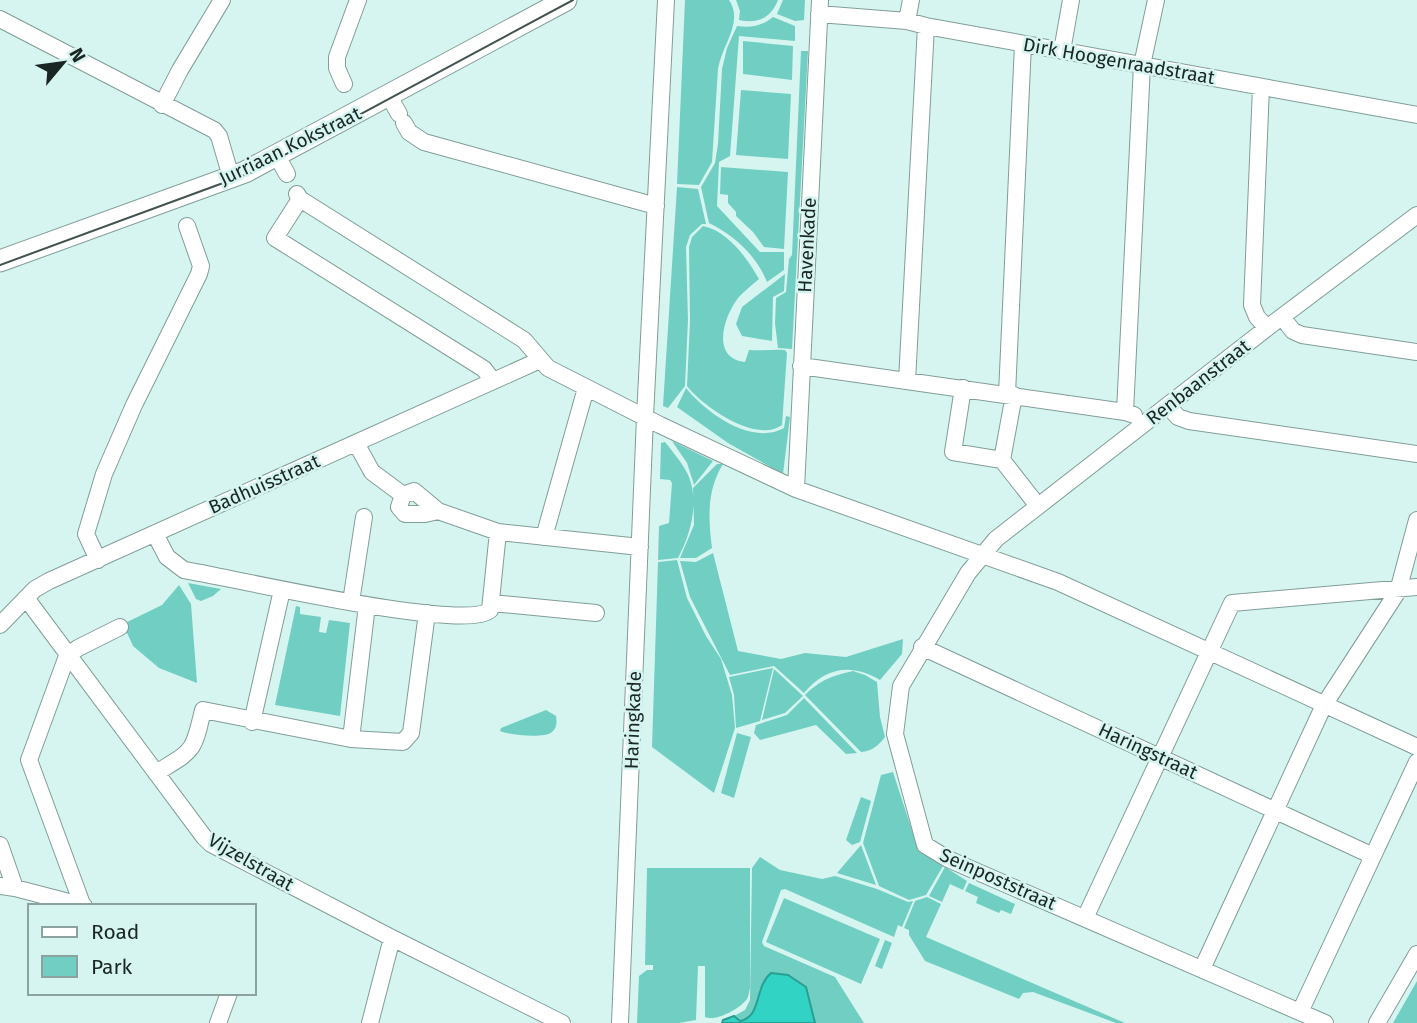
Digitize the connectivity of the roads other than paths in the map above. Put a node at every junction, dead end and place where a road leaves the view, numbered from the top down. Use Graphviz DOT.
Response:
graph roads {
  1 [pos="222,0"];
  2 [pos="358,0"];
  3 [pos="566,0"];
  4 [pos="666,0"];
  5 [pos="911,0"];
  6 [pos="1071,0"];
  7 [pos="1156,0"];
  8 [pos="820,7"];
  9 [pos="0,19"];
  10 [pos="907,21"];
  11 [pos="926,26"];
  12 [pos="1023,44"];
  13 [pos="1062,51"];
  14 [pos="1142,65"];
  15 [pos="1261,87"];
  16 [pos="351,96"];
  17 [pos="162,105"];
  18 [pos="397,111"];
  19 [pos="1417,115"];
  20 [pos="231,177"];
  21 [pos="656,206"];
  22 [pos="182,213"];
  23 [pos="1417,215"];
  24 [pos="0,261"];
  25 [pos="1282,317"];
  26 [pos="1267,328"];
  27 [pos="1417,352"];
  28 [pos="540,360"];
  29 [pos="801,366"];
  30 [pos="493,381"];
  31 [pos="907,381"];
  32 [pos="586,388"];
  33 [pos="962,388"];
  34 [pos="1011,395"];
  35 [pos="1168,406"];
  36 [pos="1125,412"];
  37 [pos="645,418"];
  38 [pos="1144,424"];
  39 [pos="356,443"];
  40 [pos="1417,454"];
  41 [pos="1002,460"];
  42 [pos="796,489"];
  43 [pos="1038,506"];
  44 [pos="365,517"];
  45 [pos="1417,520"];
  46 [pos="498,532"];
  47 [pos="155,534"];
  48 [pos="544,537"];
  49 [pos="639,547"];
  50 [pos="984,554"];
  51 [pos="98,560"];
  52 [pos="1417,587"];
  53 [pos="282,590"];
  54 [pos="1398,591"];
  55 [pos="26,598"];
  56 [pos="351,602"];
  57 [pos="492,603"];
  58 [pos="368,605"];
  59 [pos="427,613"];
  60 [pos="596,613"];
  61 [pos="0,625"];
  62 [pos="120,628"];
  63 [pos="922,647"];
  64 [pos="1208,651"];
  65 [pos="68,656"];
  66 [pos="1324,705"];
  67 [pos="252,722"];
  68 [pos="351,739"];
  69 [pos="1417,747"];
  70 [pos="1159,757"];
  71 [pos="1417,762"];
  72 [pos="156,773"];
  73 [pos="1276,811"];
  74 [pos="0,845"];
  75 [pos="1373,856"];
  76 [pos="8,887"];
  77 [pos="79,904"];
  78 [pos="83,904"];
  79 [pos="1085,918"];
  80 [pos="392,938"];
  81 [pos="1417,954"];
  82 [pos="1202,970"];
  83 [pos="228,995"];
  84 [pos="1300,1012"];
  85 [pos="218,1023"];
  86 [pos="370,1023"];
  87 [pos="562,1023"];
  88 [pos="620,1023"];
  89 [pos="1325,1023"];
  90 [pos="1377,1023"];
  1 -- 17 [label="street"];
  2 -- 16 [label="street"];
  3 -- 18 [label="main road, Jurriaan Kokstraat"];
  4 -- 21 [label="street, Haringkade"];
  5 -- 10 [label="street"];
  6 -- 13 [label="street"];
  7 -- 14 [label="street"];
  8 -- 10 [label="street, Dirk Hoogenraadstraat"];
  8 -- 29 [label="street, Havenkade"];
  9 -- 17 [label="street"];
  10 -- 11 [label="street, Dirk Hoogenraadstraat"];
  11 -- 12 [label="street, Dirk Hoogenraadstraat"];
  11 -- 31 [label="street"];
  12 -- 13 [label="street, Dirk Hoogenraadstraat"];
  12 -- 34 [label="street"];
  13 -- 14 [label="street, Dirk Hoogenraadstraat"];
  14 -- 15 [label="street, Dirk Hoogenraadstraat"];
  14 -- 36 [label="street"];
  15 -- 19 [label="street, Dirk Hoogenraadstraat"];
  15 -- 26 [label="street"];
  16 -- 18 [label="main road, Jurriaan Kokstraat"];
  16 -- 20 [label="main road, Jurriaan Kokstraat"];
  17 -- 20 [label="street"];
  18 -- 21 [label="street"];
  20 -- 22 [label="main road, Jurriaan Kokstraat"];
  21 -- 37 [label="street, Haringkade"];
  22 -- 24 [label="main road, Jurriaan Kokstraat"];
  22 -- 51 [label="street"];
  23 -- 25 [label="street, Renbaanstraat"];
  25 -- 26 [label="street, Renbaanstraat"];
  25 -- 27 [label="street"];
  26 -- 35 [label="street, Renbaanstraat"];
  28 -- 30 [label="street, Badhuisstraat"];
  28 -- 30 [label="street"];
  28 -- 32 [label="street"];
  29 -- 31 [label="street"];
  29 -- 42 [label="street, Havenkade"];
  30 -- 39 [label="street, Badhuisstraat"];
  31 -- 33 [label="street"];
  32 -- 37 [label="street"];
  32 -- 48 [label="street"];
  33 -- 34 [label="street"];
  33 -- 41 [label="street"];
  34 -- 36 [label="street"];
  34 -- 41 [label="street"];
  35 -- 38 [label="street, Renbaanstraat"];
  35 -- 40 [label="street"];
  36 -- 38 [label="street"];
  37 -- 42 [label="street"];
  37 -- 49 [label="street, Haringkade"];
  38 -- 43 [label="street, Renbaanstraat"];
  39 -- 46 [label="street"];
  39 -- 47 [label="street, Badhuisstraat"];
  41 -- 43 [label="street"];
  42 -- 50 [label="street"];
  43 -- 50 [label="street, Renbaanstraat"];
  44 -- 56 [label="street"];
  45 -- 54 [label="street"];
  46 -- 48 [label="street"];
  46 -- 57 [label="street"];
  47 -- 51 [label="street, Badhuisstraat"];
  47 -- 53 [label="street"];
  48 -- 49 [label="street"];
  49 -- 88 [label="street, Haringkade"];
  50 -- 63 [label="street, Seinpoststraat"];
  50 -- 64 [label="street"];
  51 -- 55 [label="street, Badhuisstraat"];
  52 -- 54 [label="street"];
  53 -- 56 [label="street"];
  53 -- 67 [label="street"];
  54 -- 64 [label="street"];
  54 -- 66 [label="street"];
  55 -- 61 [label="street, Badhuisstraat"];
  55 -- 65 [label="street, Vijzelstraat"];
  56 -- 58 [label="street"];
  57 -- 59 [label="street"];
  57 -- 60 [label="street"];
  58 -- 59 [label="street"];
  58 -- 68 [label="street"];
  59 -- 68 [label="street"];
  62 -- 65 [label="street"];
  63 -- 70 [label="street, Haringstraat"];
  63 -- 79 [label="street, Seinpoststraat"];
  64 -- 66 [label="street"];
  64 -- 70 [label="street"];
  65 -- 72 [label="street, Vijzelstraat"];
  65 -- 78 [label="street"];
  66 -- 69 [label="street"];
  66 -- 73 [label="street"];
  67 -- 68 [label="street"];
  67 -- 72 [label="street"];
  70 -- 73 [label="street, Haringstraat"];
  70 -- 79 [label="street"];
  71 -- 75 [label="street"];
  72 -- 80 [label="street, Vijzelstraat"];
  73 -- 75 [label="street, Haringstraat"];
  73 -- 82 [label="street"];
  74 -- 76 [label="street"];
  75 -- 84 [label="street"];
  76 -- 77 [label="street"];
  79 -- 82 [label="street, Seinpoststraat"];
  80 -- 86 [label="street"];
  80 -- 87 [label="street, Vijzelstraat"];
  81 -- 90 [label="street"];
  82 -- 84 [label="street, Seinpoststraat"];
  83 -- 85 [label="street"];
  84 -- 89 [label="street, Seinpoststraat"];
}
